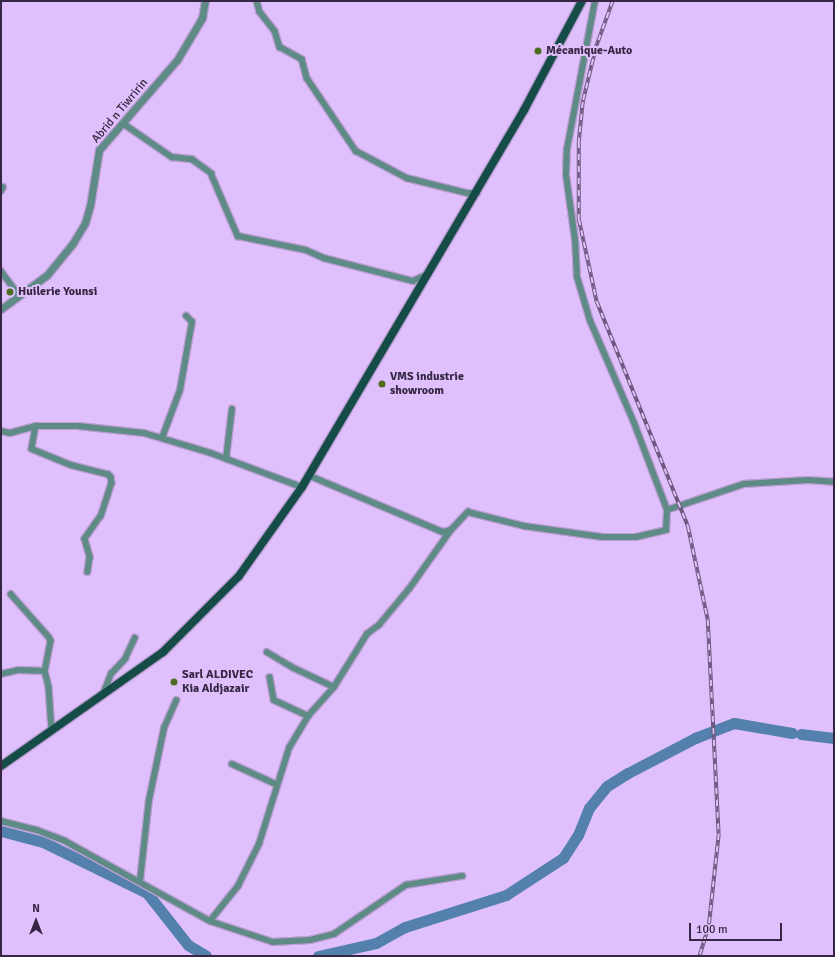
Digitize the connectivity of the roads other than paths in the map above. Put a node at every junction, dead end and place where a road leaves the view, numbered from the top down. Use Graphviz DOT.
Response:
graph roads {
  1 [pos="204,1"];
  2 [pos="257,1"];
  3 [pos="582,1"];
  4 [pos="596,1"];
  5 [pos="125,122"];
  6 [pos="477,192"];
  7 [pos="1,271"];
  8 [pos="427,275"];
  9 [pos="20,295"];
  10 [pos="1,309"];
  11 [pos="186,316"];
  12 [pos="232,409"];
  13 [pos="36,426"];
  14 [pos="1,432"];
  15 [pos="162,438"];
  16 [pos="226,459"];
  17 [pos="308,476"];
  18 [pos="834,482"];
  19 [pos="302,487"];
  20 [pos="666,510"];
  21 [pos="451,530"];
  22 [pos="88,572"];
  23 [pos="11,594"];
  24 [pos="135,638"];
  25 [pos="267,652"];
  26 [pos="45,671"];
  27 [pos="1,674"];
  28 [pos="270,677"];
  29 [pos="334,687"];
  30 [pos="102,696"];
  31 [pos="176,701"];
  32 [pos="308,716"];
  33 [pos="52,731"];
  34 [pos="232,764"];
  35 [pos="1,766"];
  36 [pos="276,784"];
  37 [pos="1,821"];
  38 [pos="462,876"];
  39 [pos="140,881"];
  40 [pos="210,921"];
  1 -- 5 [label="street, Abrid n Tiwririn"];
  2 -- 6 [label="street"];
  3 -- 6 [label="main road"];
  4 -- 20 [label="street"];
  5 -- 8 [label="street"];
  5 -- 9 [label="street, Abrid n Tiwririn"];
  6 -- 8 [label="main road"];
  7 -- 9 [label="street"];
  8 -- 17 [label="main road"];
  9 -- 10 [label="street, Abrid n Tiwririn"];
  11 -- 15 [label="street"];
  12 -- 16 [label="street"];
  13 -- 14 [label="street"];
  13 -- 15 [label="street"];
  13 -- 22 [label="street"];
  15 -- 16 [label="street"];
  16 -- 19 [label="street"];
  17 -- 19 [label="main road"];
  17 -- 21 [label="street"];
  18 -- 20 [label="street"];
  19 -- 30 [label="main road"];
  20 -- 21 [label="street"];
  21 -- 29 [label="street"];
  23 -- 26 [label="street"];
  24 -- 30 [label="street"];
  25 -- 29 [label="street"];
  26 -- 27 [label="street"];
  26 -- 33 [label="street"];
  28 -- 32 [label="street"];
  29 -- 32 [label="street"];
  30 -- 33 [label="main road"];
  31 -- 39 [label="street"];
  32 -- 36 [label="street"];
  33 -- 35 [label="main road"];
  34 -- 36 [label="street"];
  36 -- 40 [label="street"];
  37 -- 39 [label="street"];
  38 -- 40 [label="street"];
  39 -- 40 [label="street"];
}
